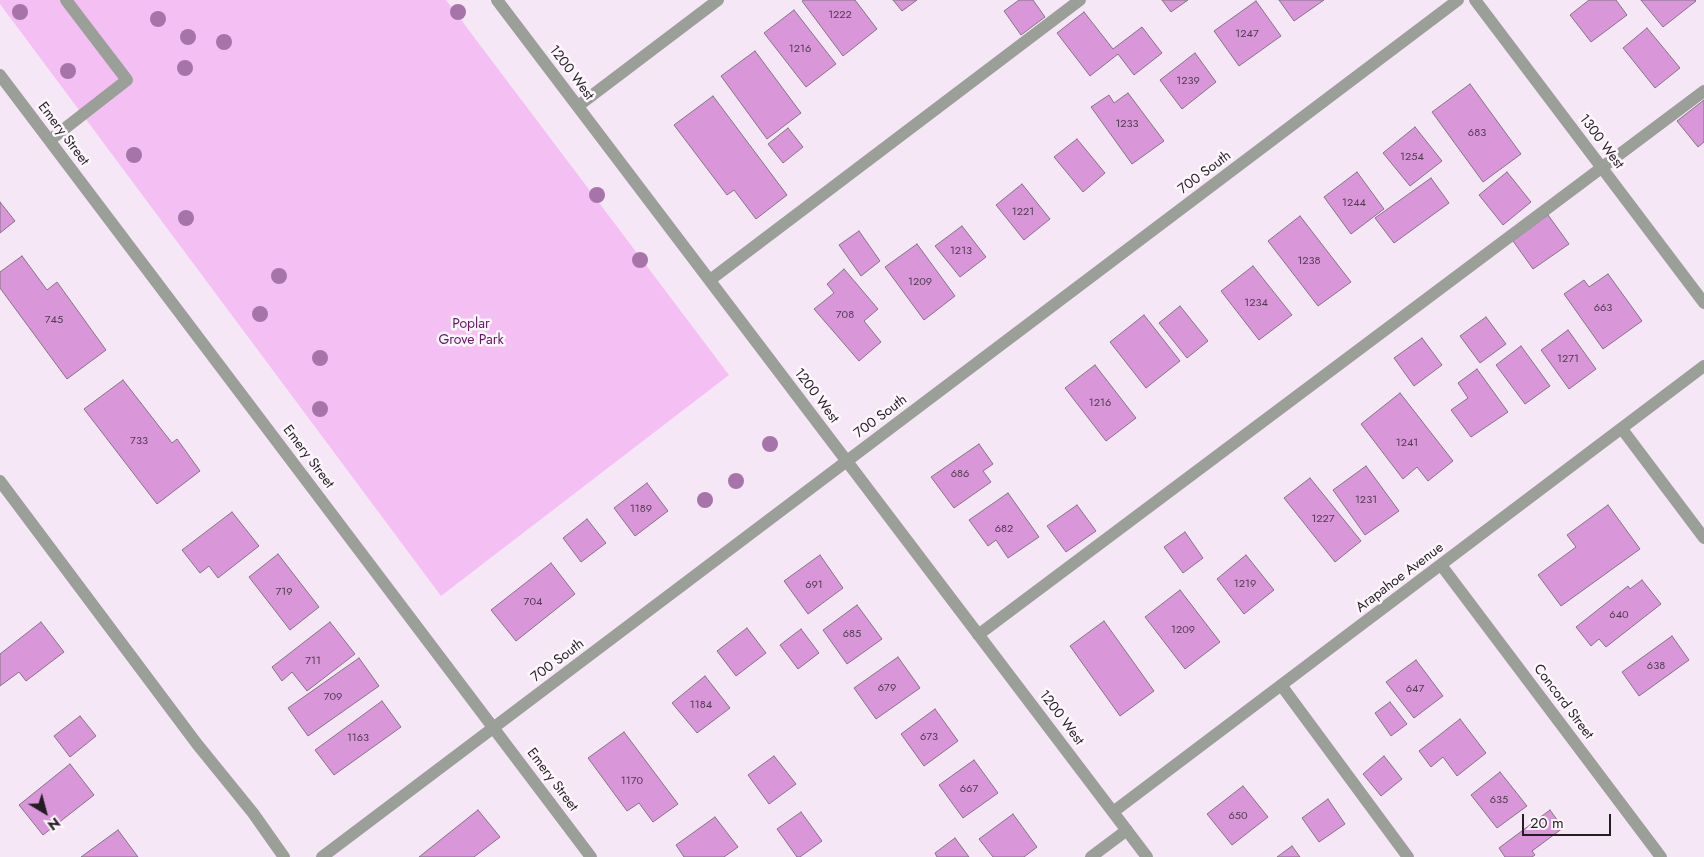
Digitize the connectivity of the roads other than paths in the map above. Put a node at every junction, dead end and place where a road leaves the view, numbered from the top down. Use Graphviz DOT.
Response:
graph roads {
  1 [pos="66,0"];
  2 [pos="497,0"];
  3 [pos="718,0"];
  4 [pos="1080,0"];
  5 [pos="1458,0"];
  6 [pos="1475,0"];
  7 [pos="0,74"];
  8 [pos="1704,90"];
  9 [pos="578,106"];
  10 [pos="50,140"];
  11 [pos="1601,168"];
  12 [pos="710,280"];
  13 [pos="1704,303"];
  14 [pos="1704,366"];
  15 [pos="1622,429"];
  16 [pos="847,461"];
  17 [pos="0,481"];
  18 [pos="1704,538"];
  19 [pos="1441,566"];
  20 [pos="978,635"];
  21 [pos="1281,686"];
  22 [pos="494,728"];
  23 [pos="1113,812"];
  24 [pos="1127,830"];
  25 [pos="284,857"];
  26 [pos="322,857"];
  27 [pos="591,857"];
  28 [pos="1091,857"];
  29 [pos="1147,857"];
  30 [pos="1408,857"];
  31 [pos="1661,857"];
  1 -- 10 [label="street"];
  2 -- 9 [label="street, 1200 West"];
  3 -- 9 [label="street"];
  4 -- 12 [label="street"];
  5 -- 16 [label="street, 700 South"];
  6 -- 11 [label="street, 1300 West"];
  7 -- 10 [label="street, Emery Street"];
  8 -- 11 [label="street"];
  9 -- 12 [label="street, 1200 West"];
  10 -- 22 [label="street, Emery Street"];
  11 -- 13 [label="street, 1300 West"];
  11 -- 20 [label="street"];
  12 -- 16 [label="street, 1200 West"];
  14 -- 15 [label="street, Arapahoe Avenue"];
  15 -- 18 [label="street"];
  15 -- 19 [label="street, Arapahoe Avenue"];
  16 -- 20 [label="street, 1200 West"];
  16 -- 22 [label="street, 700 South"];
  17 -- 25 [label="street"];
  19 -- 21 [label="street, Arapahoe Avenue"];
  19 -- 31 [label="street, Concord Street"];
  20 -- 23 [label="street, 1200 West"];
  21 -- 23 [label="street, Arapahoe Avenue"];
  21 -- 30 [label="street"];
  22 -- 26 [label="street, 700 South"];
  22 -- 27 [label="street, Emery Street"];
  23 -- 24 [label="street, 1200 West"];
  24 -- 28 [label="street"];
  24 -- 29 [label="street, 1200 West"];
}
